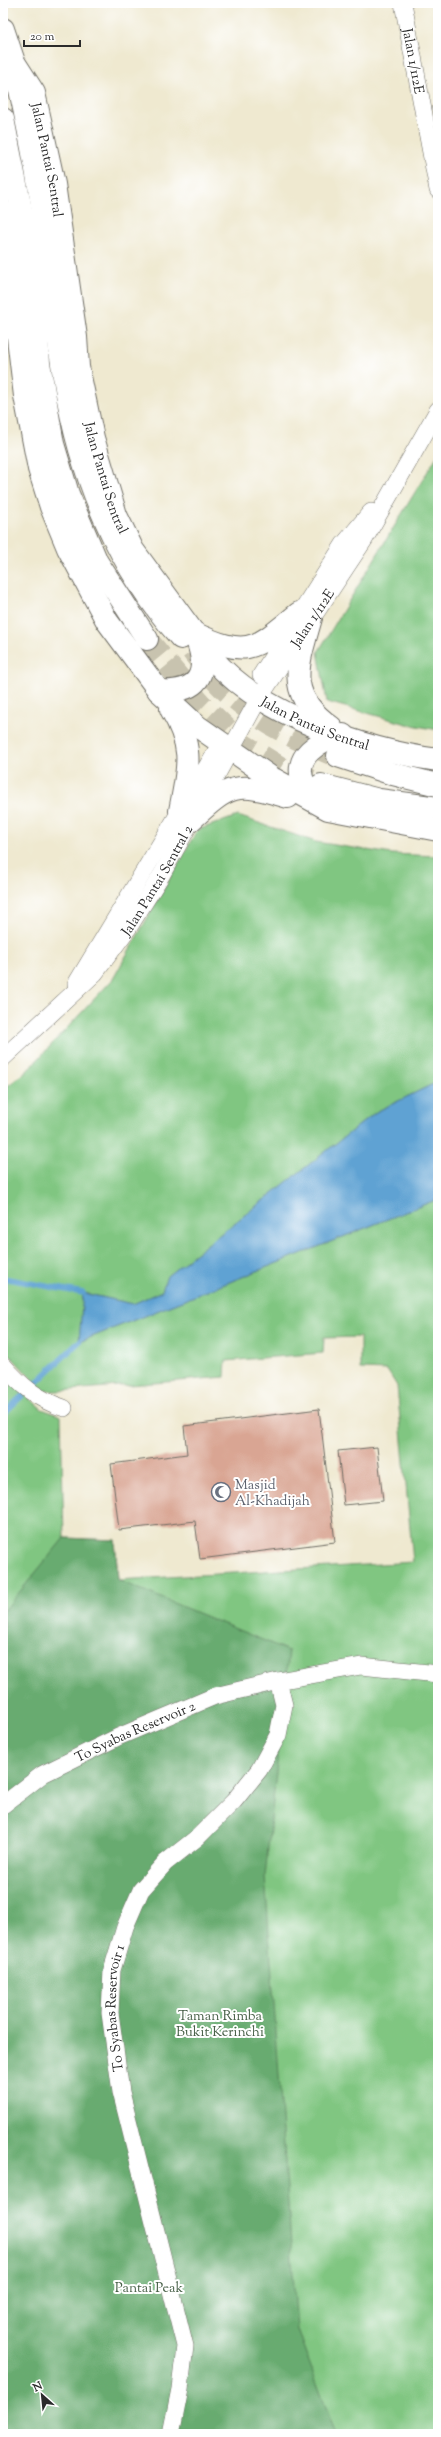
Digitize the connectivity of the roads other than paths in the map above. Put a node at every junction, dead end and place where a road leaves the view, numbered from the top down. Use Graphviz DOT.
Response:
graph roads {
  1 [pos="403,3"];
  2 [pos="3,29"];
  3 [pos="3,119"];
  4 [pos="438,190"];
  5 [pos="3,212"];
  6 [pos="438,410"];
  7 [pos="305,616"];
  8 [pos="187,636"];
  9 [pos="147,638"];
  10 [pos="159,691"];
  11 [pos="255,695"];
  12 [pos="343,735"];
  13 [pos="225,747"];
  14 [pos="338,756"];
  15 [pos="438,760"];
  16 [pos="321,785"];
  17 [pos="438,785"];
  18 [pos="438,808"];
  19 [pos="328,809"];
  20 [pos="185,816"];
  21 [pos="438,830"];
  22 [pos="3,1058"];
  23 [pos="3,1365"];
  24 [pos="64,1408"];
  25 [pos="438,1674"];
  26 [pos="278,1681"];
  27 [pos="3,1805"];
  28 [pos="171,2434"];
  1 -- 4 [label="street, Jalan 1/112E"];
  2 -- 8 [label="main road, Jalan Pantai Sentral"];
  3 -- 9 [label="main road"];
  5 -- 10 [label="main road"];
  6 -- 7 [label="street, Jalan 1/112E"];
  7 -- 8 [label="main road"];
  7 -- 11 [label="street, Jalan 1/112E"];
  7 -- 12 [label="main road"];
  8 -- 10 [label="main road"];
  8 -- 11 [label="main road, Jalan Pantai Sentral"];
  10 -- 13 [label="main road"];
  10 -- 20 [label="main road"];
  11 -- 12 [label="main road, Jalan Pantai Sentral"];
  11 -- 13 [label="street, Jalan 1/112E"];
  12 -- 15 [label="main road, Jalan Pantai Sentral"];
  12 -- 19 [label="main road"];
  13 -- 19 [label="main road"];
  13 -- 20 [label="street, Jalan Pantai Sentral 2"];
  14 -- 17 [label="main road"];
  16 -- 18 [label="main road"];
  19 -- 20 [label="main road"];
  19 -- 21 [label="main road"];
  20 -- 22 [label="street, Jalan Pantai Sentral 2"];
  23 -- 24 [label="street"];
  25 -- 26 [label="street, To Syabas Reservoir 2"];
  26 -- 27 [label="street, To Syabas Reservoir 2"];
  26 -- 28 [label="street, To Syabas Reservoir 1"];
}
